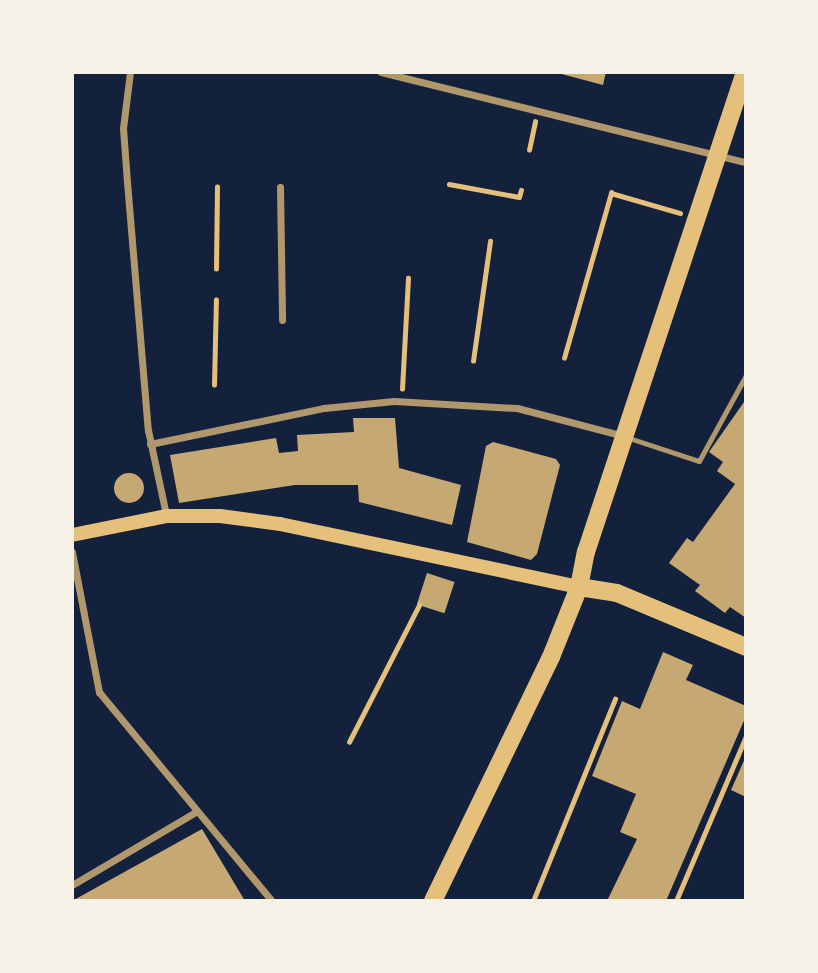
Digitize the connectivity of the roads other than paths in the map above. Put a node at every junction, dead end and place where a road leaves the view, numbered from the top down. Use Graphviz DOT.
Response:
graph roads {
  1 [pos="130,72"];
  2 [pos="381,72"];
  3 [pos="745,72"];
  4 [pos="717,153"];
  5 [pos="746,162"];
  6 [pos="280,187"];
  7 [pos="282,320"];
  8 [pos="746,376"];
  9 [pos="624,436"];
  10 [pos="150,444"];
  11 [pos="166,516"];
  12 [pos="72,535"];
  13 [pos="72,552"];
  14 [pos="579,587"];
  15 [pos="746,647"];
  16 [pos="197,811"];
  17 [pos="72,885"];
  18 [pos="272,901"];
  19 [pos="433,901"];
  1 -- 10 [label="street"];
  2 -- 4 [label="street"];
  3 -- 4 [label="main road"];
  4 -- 5 [label="street"];
  4 -- 9 [label="main road"];
  6 -- 7 [label="street"];
  8 -- 9 [label="lane"];
  9 -- 10 [label="street"];
  9 -- 14 [label="main road"];
  10 -- 11 [label="street"];
  11 -- 12 [label="main road"];
  11 -- 14 [label="main road"];
  13 -- 16 [label="street"];
  14 -- 15 [label="main road"];
  14 -- 19 [label="main road"];
  16 -- 17 [label="street"];
  16 -- 18 [label="street"];
}
